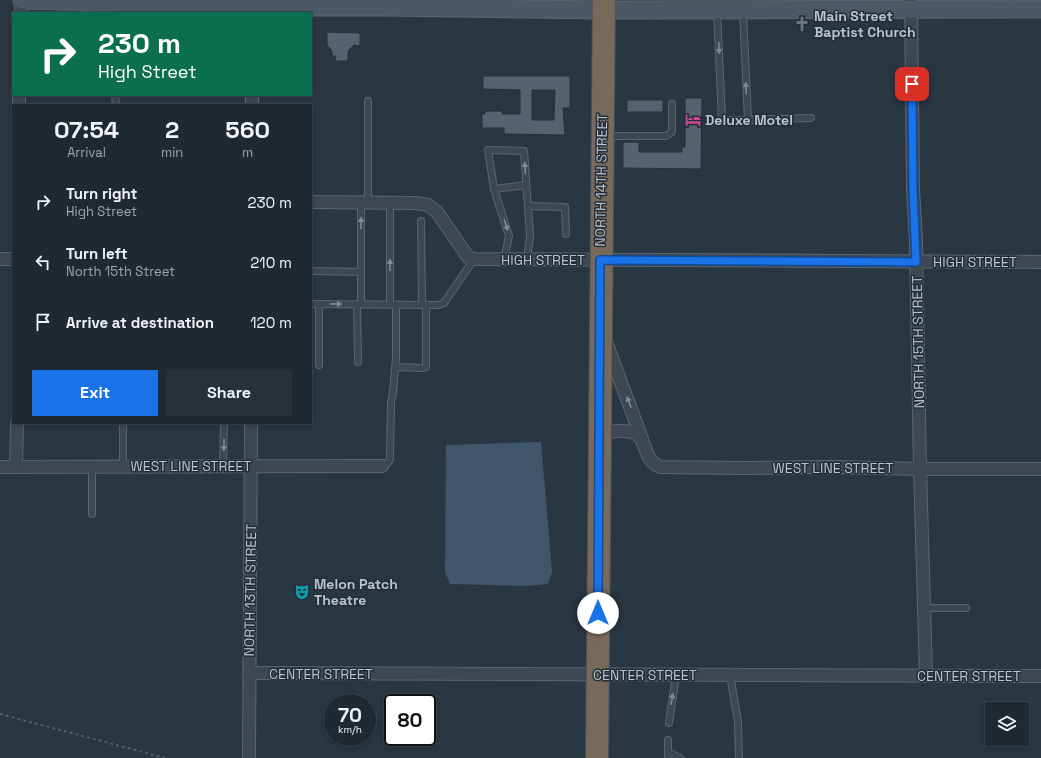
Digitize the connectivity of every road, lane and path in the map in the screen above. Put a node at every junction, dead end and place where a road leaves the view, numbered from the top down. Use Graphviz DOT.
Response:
graph roads {
  1 [pos="21,0"];
  2 [pos="153,2"];
  3 [pos="325,3"];
  4 [pos="387,3"];
  5 [pos="444,4"];
  6 [pos="603,5"];
  7 [pos="911,5"];
  8 [pos="731,8"];
  9 [pos="252,9"];
  10 [pos="1041,9"];
  11 [pos="21,12"];
  12 [pos="368,101"];
  13 [pos="672,104"];
  14 [pos="811,118"];
  15 [pos="748,120"];
  16 [pos="602,136"];
  17 [pos="526,185"];
  18 [pos="494,189"];
  19 [pos="312,202"];
  20 [pos="365,202"];
  21 [pos="390,202"];
  22 [pos="528,206"];
  23 [pos="421,221"];
  24 [pos="566,234"];
  25 [pos="0,259"];
  26 [pos="12,259"];
  27 [pos="474,259"];
  28 [pos="504,260"];
  29 [pos="527,260"];
  30 [pos="600,260"];
  31 [pos="916,262"];
  32 [pos="1041,262"];
  33 [pos="312,271"];
  34 [pos="361,272"];
  35 [pos="312,304"];
  36 [pos="319,304"];
  37 [pos="359,304"];
  38 [pos="393,305"];
  39 [pos="424,305"];
  40 [pos="600,325"];
  41 [pos="358,362"];
  42 [pos="319,365"];
  43 [pos="395,367"];
  44 [pos="17,424"];
  45 [pos="123,424"];
  46 [pos="224,424"];
  47 [pos="251,424"];
  48 [pos="599,432"];
  49 [pos="642,439"];
  50 [pos="224,466"];
  51 [pos="251,466"];
  52 [pos="382,466"];
  53 [pos="0,467"];
  54 [pos="16,467"];
  55 [pos="92,467"];
  56 [pos="123,467"];
  57 [pos="920,469"];
  58 [pos="1041,469"];
  59 [pos="92,514"];
  60 [pos="923,608"];
  61 [pos="966,608"];
  62 [pos="249,673"];
  63 [pos="598,675"];
  64 [pos="676,675"];
  65 [pos="730,675"];
  66 [pos="926,675"];
  67 [pos="1041,676"];
  68 [pos="0,714"];
  69 [pos="669,723"];
  70 [pos="668,740"];
  71 [pos="668,755"];
  72 [pos="738,757"];
  73 [pos="165,758"];
  74 [pos="249,758"];
  75 [pos="597,758"];
  76 [pos="680,758"];
  1 -- 2 [label="main road"];
  1 -- 11 [label="street"];
  2 -- 9 [label="main road"];
  3 -- 4 [label="main road"];
  3 -- 9 [label="main road"];
  4 -- 5 [label="main road"];
  5 -- 6 [label="main road"];
  6 -- 8 [label="main road"];
  6 -- 16 [label="highway, NORTH 14TH STREET"];
  7 -- 8 [label="main road"];
  7 -- 10 [label="main road"];
  7 -- 31 [label="street, NORTH 15TH STREET"];
  15 -- 8 [label="lane, one-way"];
  8 -- 15 [label="lane, one-way"];
  12 -- 20 [label="lane"];
  13 -- 16 [label="lane"];
  14 -- 15 [label="lane"];
  16 -- 30 [label="highway, NORTH 14TH STREET"];
  17 -- 18 [label="lane"];
  17 -- 18 [label="lane, one-way"];
  17 -- 22 [label="lane"];
  18 -- 28 [label="lane, one-way"];
  19 -- 20 [label="street"];
  20 -- 21 [label="street"];
  34 -- 20 [label="lane, one-way"];
  21 -- 27 [label="street"];
  38 -- 21 [label="lane, one-way"];
  22 -- 24 [label="lane"];
  22 -- 29 [label="lane"];
  23 -- 39 [label="lane"];
  25 -- 26 [label="street"];
  27 -- 28 [label="street, HIGH STREET"];
  27 -- 39 [label="lane"];
  28 -- 29 [label="street, HIGH STREET"];
  29 -- 30 [label="street, HIGH STREET"];
  30 -- 31 [label="street, HIGH STREET"];
  30 -- 40 [label="highway, NORTH 14TH STREET"];
  31 -- 32 [label="street, HIGH STREET"];
  31 -- 57 [label="street, NORTH 15TH STREET"];
  33 -- 34 [label="lane"];
  34 -- 37 [label="lane"];
  35 -- 36 [label="lane"];
  36 -- 37 [label="lane, one-way"];
  36 -- 42 [label="lane"];
  37 -- 38 [label="lane"];
  37 -- 41 [label="lane"];
  38 -- 39 [label="lane"];
  38 -- 43 [label="lane"];
  39 -- 43 [label="lane"];
  40 -- 48 [label="highway, NORTH 14TH STREET"];
  49 -- 40 [label="street, WEST LINE STREET, one-way"];
  43 -- 52 [label="lane"];
  44 -- 54 [label="street"];
  45 -- 56 [label="lane"];
  46 -- 50 [label="lane, one-way"];
  47 -- 51 [label="street, NORTH 13TH STREET"];
  48 -- 49 [label="street"];
  48 -- 63 [label="highway, NORTH 14TH STREET"];
  49 -- 57 [label="street, WEST LINE STREET"];
  50 -- 51 [label="street, WEST LINE STREET"];
  50 -- 56 [label="street, WEST LINE STREET"];
  51 -- 52 [label="street, WEST LINE STREET"];
  51 -- 62 [label="street, NORTH 13TH STREET"];
  53 -- 54 [label="street, WEST LINE STREET"];
  54 -- 55 [label="street, WEST LINE STREET"];
  55 -- 56 [label="street, WEST LINE STREET"];
  55 -- 59 [label="lane"];
  57 -- 58 [label="street, WEST LINE STREET"];
  57 -- 60 [label="street, NORTH 15TH STREET"];
  60 -- 61 [label="lane"];
  60 -- 66 [label="street, NORTH 15TH STREET"];
  62 -- 63 [label="street, CENTER STREET"];
  62 -- 74 [label="street, NORTH 13TH STREET"];
  63 -- 64 [label="street, CENTER STREET"];
  63 -- 75 [label="highway, NORTH 14TH STREET"];
  64 -- 65 [label="street, CENTER STREET"];
  69 -- 64 [label="lane, one-way"];
  65 -- 66 [label="street, CENTER STREET"];
  65 -- 72 [label="lane"];
  66 -- 67 [label="street, CENTER STREET"];
  68 -- 73 [label="path"];
  70 -- 71 [label="lane"];
  71 -- 76 [label="lane"];
}
